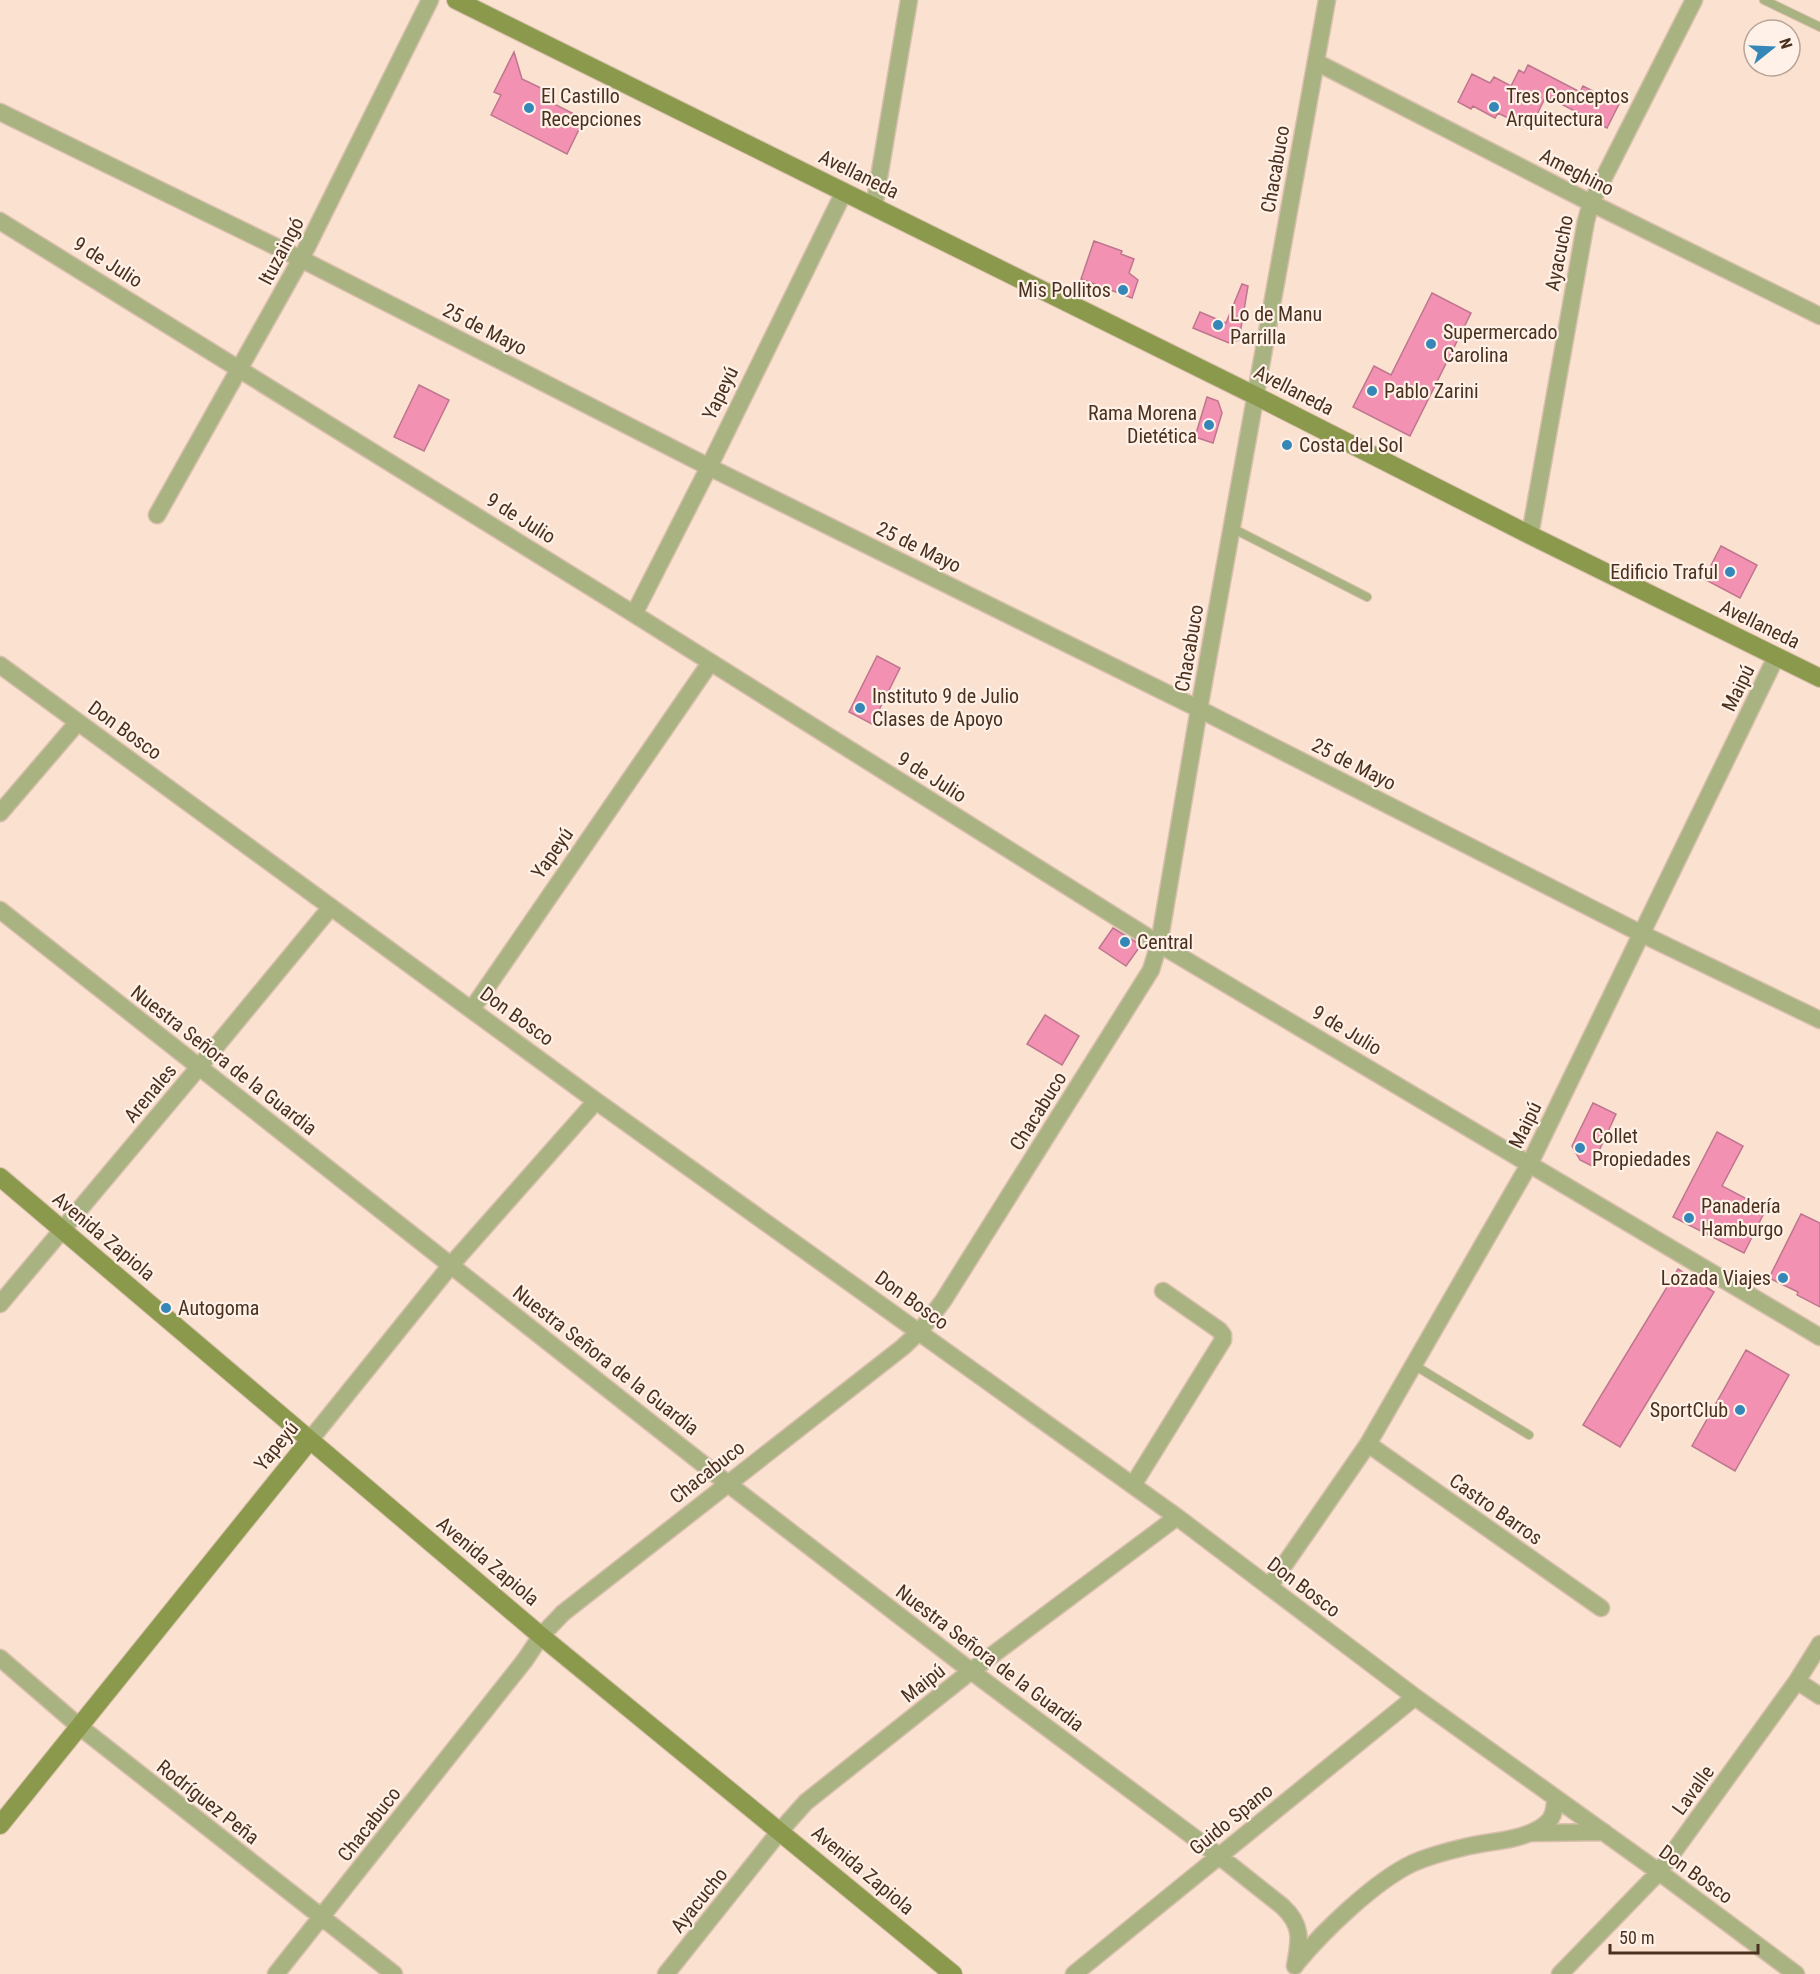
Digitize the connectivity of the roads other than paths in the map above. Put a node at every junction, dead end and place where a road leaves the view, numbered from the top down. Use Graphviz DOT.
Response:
graph roads {
  1 [pos="430,0"];
  2 [pos="456,0"];
  3 [pos="909,0"];
  4 [pos="1327,0"];
  5 [pos="1694,0"];
  6 [pos="1764,0"];
  7 [pos="1820,27"];
  8 [pos="1316,62"];
  9 [pos="0,112"];
  10 [pos="844,192"];
  11 [pos="1591,203"];
  12 [pos="874,207"];
  13 [pos="0,221"];
  14 [pos="302,259"];
  15 [pos="1820,316"];
  16 [pos="241,369"];
  17 [pos="1256,396"];
  18 [pos="709,467"];
  19 [pos="157,515"];
  20 [pos="1232,528"];
  21 [pos="1530,536"];
  22 [pos="1367,597"];
  23 [pos="634,614"];
  24 [pos="1776,657"];
  25 [pos="710,663"];
  26 [pos="0,665"];
  27 [pos="1820,678"];
  28 [pos="1199,709"];
  29 [pos="78,722"];
  30 [pos="0,813"];
  31 [pos="331,907"];
  32 [pos="0,910"];
  33 [pos="1642,934"];
  34 [pos="1159,944"];
  35 [pos="472,1009"];
  36 [pos="1820,1020"];
  37 [pos="200,1067"];
  38 [pos="596,1101"];
  39 [pos="1530,1163"];
  40 [pos="0,1177"];
  41 [pos="62,1231"];
  42 [pos="451,1265"];
  43 [pos="1163,1291"];
  44 [pos="0,1304"];
  45 [pos="920,1331"];
  46 [pos="1820,1336"];
  47 [pos="1414,1365"];
  48 [pos="1529,1435"];
  49 [pos="310,1440"];
  50 [pos="1368,1444"];
  51 [pos="727,1483"];
  52 [pos="1133,1485"];
  53 [pos="1177,1517"];
  54 [pos="1269,1587"];
  55 [pos="1601,1608"];
  56 [pos="542,1636"];
  57 [pos="1820,1644"];
  58 [pos="0,1658"];
  59 [pos="971,1671"];
  60 [pos="1797,1681"];
  61 [pos="1820,1696"];
  62 [pos="1415,1697"];
  63 [pos="80,1727"];
  64 [pos="1555,1798"];
  65 [pos="0,1825"];
  66 [pos="780,1831"];
  67 [pos="1604,1832"];
  68 [pos="1529,1833"];
  69 [pos="764,1852"];
  70 [pos="1219,1856"];
  71 [pos="1659,1872"];
  72 [pos="321,1918"];
  73 [pos="1291,1970"];
  74 [pos="276,1974"];
  75 [pos="394,1974"];
  76 [pos="666,1974"];
  77 [pos="953,1974"];
  78 [pos="1074,1974"];
  79 [pos="1560,1974"];
  80 [pos="1796,1974"];
  1 -- 14 [label="street, Ituzaingó"];
  2 -- 10 [label="street, Avellaneda"];
  3 -- 12 [label="street"];
  4 -- 8 [label="street, Chacabuco"];
  5 -- 11 [label="street, Ayacucho"];
  6 -- 7 [label="lane"];
  8 -- 11 [label="street, Ameghino"];
  8 -- 17 [label="street, Chacabuco"];
  9 -- 14 [label="street, 25 de Mayo"];
  10 -- 12 [label="street, Avellaneda"];
  10 -- 18 [label="street, Yapeyú"];
  11 -- 15 [label="street, Ameghino"];
  11 -- 21 [label="street, Ayacucho"];
  12 -- 17 [label="street, Avellaneda"];
  13 -- 16 [label="street, 9 de Julio"];
  14 -- 16 [label="street, Ituzaingó"];
  14 -- 18 [label="street, 25 de Mayo"];
  16 -- 19 [label="street, Ituzaingó"];
  16 -- 23 [label="street, 9 de Julio"];
  17 -- 20 [label="street, Chacabuco"];
  17 -- 21 [label="street, Avellaneda"];
  18 -- 23 [label="street, Yapeyú"];
  18 -- 28 [label="street, 25 de Mayo"];
  20 -- 22 [label="lane"];
  20 -- 28 [label="street, Chacabuco"];
  21 -- 24 [label="street, Avellaneda"];
  23 -- 25 [label="street, 9 de Julio"];
  24 -- 27 [label="street, Avellaneda"];
  24 -- 33 [label="street, Maipú"];
  25 -- 34 [label="street, 9 de Julio"];
  25 -- 35 [label="street, Yapeyú"];
  26 -- 29 [label="street, Don Bosco"];
  28 -- 33 [label="street, 25 de Mayo"];
  28 -- 34 [label="street, Chacabuco"];
  29 -- 30 [label="street"];
  29 -- 31 [label="street, Don Bosco"];
  31 -- 35 [label="street, Don Bosco"];
  31 -- 37 [label="street, Arenales"];
  32 -- 37 [label="street, Nuestra Señora de la Guardia"];
  33 -- 36 [label="street, 25 de Mayo"];
  33 -- 39 [label="street, Maipú"];
  34 -- 39 [label="street, 9 de Julio"];
  34 -- 45 [label="street, Chacabuco"];
  35 -- 38 [label="street, Don Bosco"];
  37 -- 41 [label="street, Arenales"];
  37 -- 42 [label="street, Nuestra Señora de la Guardia"];
  38 -- 42 [label="street, Yapeyú"];
  38 -- 45 [label="street, Don Bosco"];
  39 -- 46 [label="street, 9 de Julio"];
  39 -- 47 [label="street, Maipú"];
  40 -- 41 [label="street, Avenida Zapiola"];
  41 -- 44 [label="street, Arenales"];
  41 -- 49 [label="street, Avenida Zapiola"];
  42 -- 49 [label="street, Yapeyú"];
  42 -- 51 [label="street, Nuestra Señora de la Guardia"];
  43 -- 52 [label="street"];
  45 -- 51 [label="street, Chacabuco"];
  45 -- 52 [label="street, Don Bosco"];
  47 -- 48 [label="lane"];
  47 -- 50 [label="street, Maipú"];
  49 -- 56 [label="street, Avenida Zapiola"];
  49 -- 63 [label="street, Yapeyú"];
  50 -- 54 [label="street, Maipú"];
  50 -- 55 [label="street, Castro Barros"];
  51 -- 56 [label="street, Chacabuco"];
  51 -- 59 [label="street, Nuestra Señora de la Guardia"];
  52 -- 53 [label="street, Don Bosco"];
  53 -- 54 [label="street, Don Bosco"];
  53 -- 59 [label="street, Maipú"];
  54 -- 62 [label="street, Don Bosco"];
  56 -- 66 [label="street, Avenida Zapiola"];
  56 -- 72 [label="street, Chacabuco"];
  57 -- 60 [label="street, Lavalle"];
  58 -- 63 [label="street, Rodríguez Peña"];
  59 -- 66 [label="street, Maipú"];
  59 -- 70 [label="street, Nuestra Señora de la Guardia"];
  60 -- 61 [label="street"];
  60 -- 71 [label="street, Lavalle"];
  62 -- 64 [label="street, Don Bosco"];
  62 -- 70 [label="street, Guido Spano"];
  63 -- 65 [label="street, Yapeyú"];
  63 -- 72 [label="street, Rodríguez Peña"];
  64 -- 67 [label="street, Don Bosco"];
  64 -- 68 [label="street"];
  66 -- 69 [label="street, Maipú"];
  66 -- 77 [label="street, Avenida Zapiola"];
  67 -- 68 [label="street"];
  67 -- 71 [label="street, Don Bosco"];
  68 -- 73 [label="street"];
  69 -- 76 [label="street, Ayacucho"];
  70 -- 73 [label="street, Nuestra Señora de la Guardia"];
  70 -- 78 [label="street, Guido Spano"];
  71 -- 79 [label="street, Lavalle"];
  71 -- 80 [label="street, Don Bosco"];
  72 -- 74 [label="street, Chacabuco"];
  72 -- 75 [label="street, Rodríguez Peña"];
}
